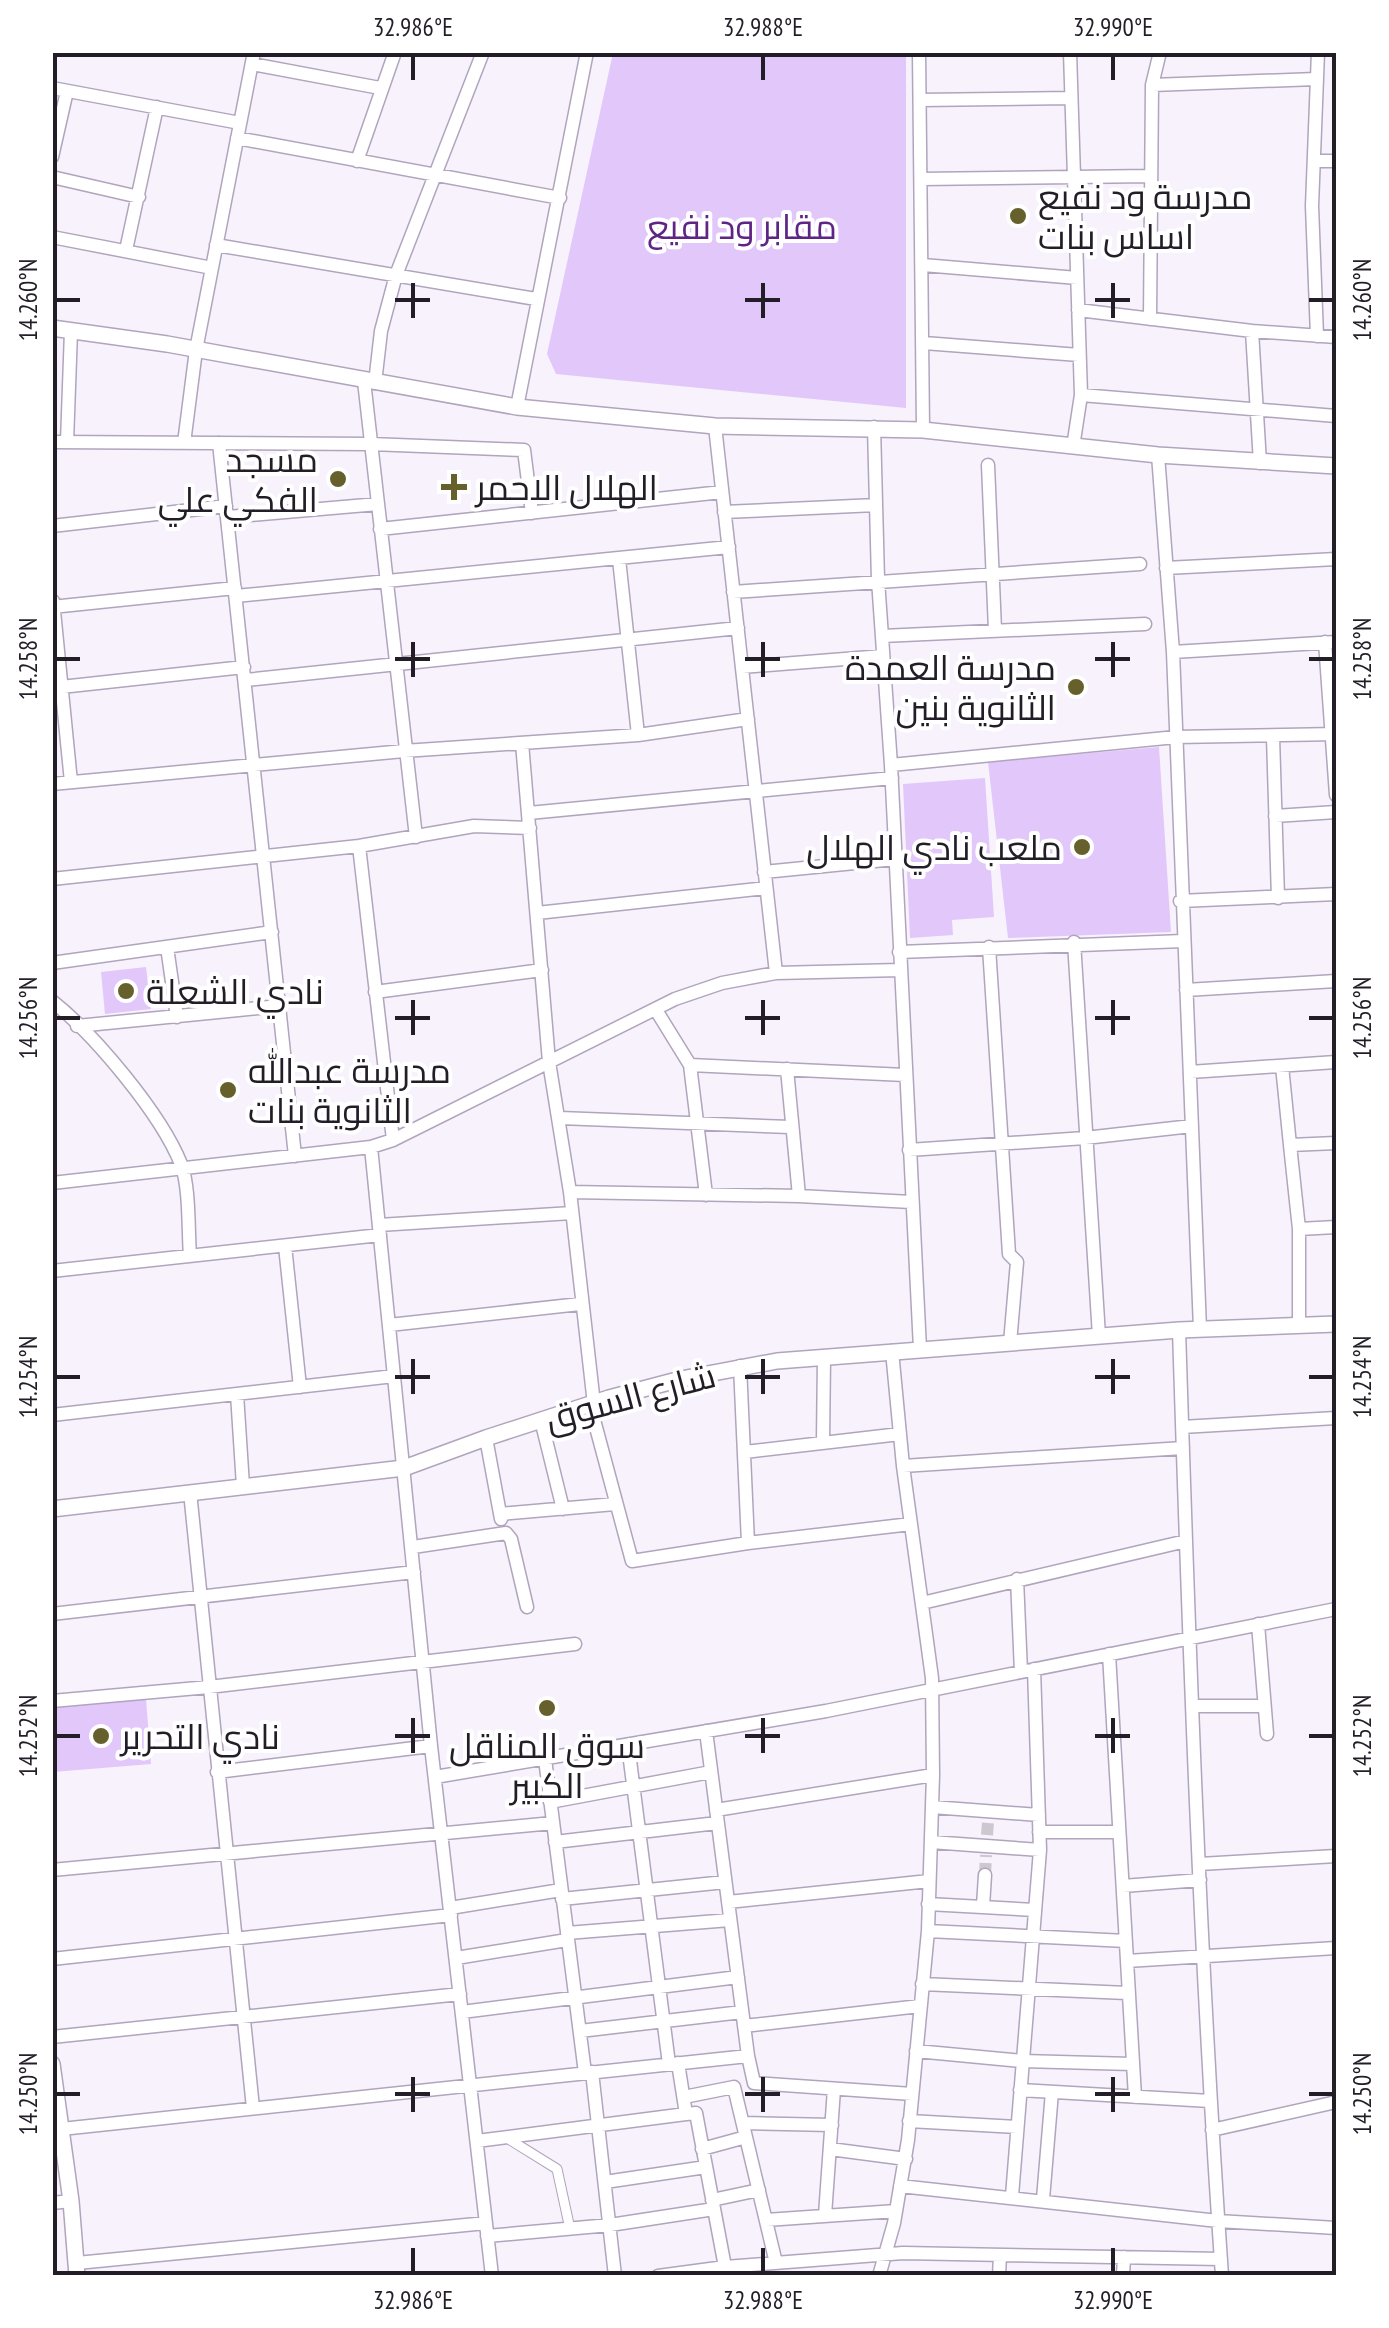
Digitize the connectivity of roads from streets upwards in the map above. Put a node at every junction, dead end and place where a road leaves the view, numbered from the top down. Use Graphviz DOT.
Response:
graph roads {
  1 [pos="396,52"];
  2 [pos="483,52"];
  3 [pos="587,52"];
  4 [pos="919,52"];
  5 [pos="1070,52"];
  6 [pos="1160,52"];
  7 [pos="1318,52"];
  8 [pos="253,58"];
  9 [pos="1316,78"];
  10 [pos="1152,85"];
  11 [pos="380,88"];
  12 [pos="60,90"];
  13 [pos="1071,98"];
  14 [pos="920,100"];
  15 [pos="157,108"];
  16 [pos="240,123"];
  17 [pos="237,138"];
  18 [pos="52,157"];
  19 [pos="356,160"];
  20 [pos="1314,160"];
  21 [pos="1336,161"];
  22 [pos="436,175"];
  23 [pos="1150,176"];
  24 [pos="52,177"];
  25 [pos="1074,177"];
  26 [pos="921,179"];
  27 [pos="139,197"];
  28 [pos="560,198"];
  29 [pos="52,236"];
  30 [pos="216,246"];
  31 [pos="126,250"];
  32 [pos="922,265"];
  33 [pos="212,268"];
  34 [pos="396,275"];
  35 [pos="1077,278"];
  36 [pos="536,298"];
  37 [pos="1078,310"];
  38 [pos="1150,319"];
  39 [pos="52,328"];
  40 [pos="71,330"];
  41 [pos="1252,332"];
  42 [pos="1317,336"];
  43 [pos="1336,337"];
  44 [pos="924,344"];
  45 [pos="196,350"];
  46 [pos="1079,356"];
  47 [pos="370,382"];
  48 [pos="1080,395"];
  49 [pos="517,407"];
  50 [pos="1256,409"];
  51 [pos="1336,416"];
  52 [pos="715,426"];
  53 [pos="874,427"];
  54 [pos="923,430"];
  55 [pos="52,442"];
  56 [pos="68,442"];
  57 [pos="184,443"];
  58 [pos="220,443"];
  59 [pos="371,444"];
  60 [pos="1074,447"];
  61 [pos="1158,455"];
  62 [pos="1260,463"];
  63 [pos="988,465"];
  64 [pos="1336,466"];
  65 [pos="722,492"];
  66 [pos="378,504"];
  67 [pos="876,505"];
  68 [pos="227,511"];
  69 [pos="724,512"];
  70 [pos="532,513"];
  71 [pos="52,526"];
  72 [pos="380,528"];
  73 [pos="729,546"];
  74 [pos="618,558"];
  75 [pos="1336,559"];
  76 [pos="1140,564"];
  77 [pos="1166,568"];
  78 [pos="993,573"];
  79 [pos="386,579"];
  80 [pos="878,580"];
  81 [pos="236,592"];
  82 [pos="733,592"];
  83 [pos="53,605"];
  84 [pos="1145,624"];
  85 [pos="738,628"];
  86 [pos="995,630"];
  87 [pos="882,636"];
  88 [pos="628,640"];
  89 [pos="1330,642"];
  90 [pos="1173,652"];
  91 [pos="883,656"];
  92 [pos="394,662"];
  93 [pos="742,667"];
  94 [pos="245,673"];
  95 [pos="57,688"];
  96 [pos="748,719"];
  97 [pos="638,734"];
  98 [pos="1335,734"];
  99 [pos="1176,736"];
  100 [pos="1273,737"];
  101 [pos="522,744"];
  102 [pos="404,751"];
  103 [pos="254,765"];
  104 [pos="892,771"];
  105 [pos="71,782"];
  106 [pos="52,784"];
  107 [pos="755,789"];
  108 [pos="1336,794"];
  109 [pos="1336,812"];
  110 [pos="529,813"];
  111 [pos="1275,816"];
  112 [pos="530,828"];
  113 [pos="416,837"];
  114 [pos="359,846"];
  115 [pos="264,857"];
  116 [pos="895,860"];
  117 [pos="764,872"];
  118 [pos="52,879"];
  119 [pos="766,888"];
  120 [pos="1336,894"];
  121 [pos="1278,898"];
  122 [pos="1180,900"];
  123 [pos="537,914"];
  124 [pos="272,932"];
  125 [pos="1182,941"];
  126 [pos="1074,942"];
  127 [pos="167,947"];
  128 [pos="989,947"];
  129 [pos="899,952"];
  130 [pos="52,963"];
  131 [pos="542,970"];
  132 [pos="900,970"];
  133 [pos="776,973"];
  134 [pos="1336,981"];
  135 [pos="1186,990"];
  136 [pos="375,992"];
  137 [pos="52,1002"];
  138 [pos="279,1006"];
  139 [pos="656,1010"];
  140 [pos="177,1017"];
  141 [pos="78,1026"];
  142 [pos="549,1062"];
  143 [pos="1336,1062"];
  144 [pos="690,1065"];
  145 [pos="1282,1066"];
  146 [pos="788,1070"];
  147 [pos="1190,1072"];
  148 [pos="905,1075"];
  149 [pos="560,1118"];
  150 [pos="694,1122"];
  151 [pos="1192,1126"];
  152 [pos="790,1127"];
  153 [pos="1085,1138"];
  154 [pos="393,1140"];
  155 [pos="1336,1143"];
  156 [pos="1000,1144"];
  157 [pos="1290,1145"];
  158 [pos="371,1147"];
  159 [pos="909,1150"];
  160 [pos="295,1156"];
  161 [pos="183,1167"];
  162 [pos="52,1183"];
  163 [pos="570,1192"];
  164 [pos="706,1195"];
  165 [pos="799,1196"];
  166 [pos="911,1202"];
  167 [pos="572,1212"];
  168 [pos="1336,1227"];
  169 [pos="1299,1228"];
  170 [pos="379,1230"];
  171 [pos="285,1246"];
  172 [pos="190,1256"];
  173 [pos="52,1271"];
  174 [pos="580,1304"];
  175 [pos="1299,1324"];
  176 [pos="389,1325"];
  177 [pos="1200,1329"];
  178 [pos="1336,1329"];
  179 [pos="1179,1330"];
  180 [pos="1098,1336"];
  181 [pos="1010,1343"];
  182 [pos="920,1350"];
  183 [pos="892,1351"];
  184 [pos="824,1357"];
  185 [pos="740,1366"];
  186 [pos="394,1376"];
  187 [pos="300,1387"];
  188 [pos="237,1394"];
  189 [pos="592,1405"];
  190 [pos="52,1415"];
  191 [pos="1336,1418"];
  192 [pos="542,1420"];
  193 [pos="1182,1427"];
  194 [pos="900,1434"];
  195 [pos="486,1438"];
  196 [pos="823,1442"];
  197 [pos="1183,1448"];
  198 [pos="745,1452"];
  199 [pos="903,1466"];
  200 [pos="404,1468"];
  201 [pos="243,1486"];
  202 [pos="190,1492"];
  203 [pos="614,1504"];
  204 [pos="52,1509"];
  205 [pos="562,1509"];
  206 [pos="500,1514"];
  207 [pos="911,1524"];
  208 [pos="503,1532"];
  209 [pos="1186,1541"];
  210 [pos="748,1543"];
  211 [pos="412,1547"];
  212 [pos="414,1572"];
  213 [pos="1018,1579"];
  214 [pos="201,1596"];
  215 [pos="922,1603"];
  216 [pos="527,1606"];
  217 [pos="1336,1609"];
  218 [pos="52,1614"];
  219 [pos="1258,1624"];
  220 [pos="1189,1638"];
  221 [pos="575,1644"];
  222 [pos="1109,1654"];
  223 [pos="423,1661"];
  224 [pos="1027,1671"];
  225 [pos="209,1687"];
  226 [pos="933,1690"];
  227 [pos="52,1701"];
  228 [pos="1192,1706"];
  229 [pos="1264,1706"];
  230 [pos="706,1732"];
  231 [pos="1266,1734"];
  232 [pos="628,1744"];
  233 [pos="432,1746"];
  234 [pos="545,1759"];
  235 [pos="217,1772"];
  236 [pos="711,1772"];
  237 [pos="933,1775"];
  238 [pos="435,1777"];
  239 [pos="634,1788"];
  240 [pos="550,1802"];
  241 [pos="932,1807"];
  242 [pos="717,1816"];
  243 [pos="1038,1816"];
  244 [pos="553,1823"];
  245 [pos="442,1832"];
  246 [pos="640,1832"];
  247 [pos="1039,1832"];
  248 [pos="1120,1832"];
  249 [pos="987,1834"];
  250 [pos="555,1842"];
  251 [pos="930,1842"];
  252 [pos="1040,1850"];
  253 [pos="227,1852"];
  254 [pos="1336,1856"];
  255 [pos="1200,1864"];
  256 [pos="52,1870"];
  257 [pos="985,1875"];
  258 [pos="1200,1880"];
  259 [pos="929,1881"];
  260 [pos="725,1882"];
  261 [pos="1122,1886"];
  262 [pos="647,1890"];
  263 [pos="562,1894"];
  264 [pos="728,1902"];
  265 [pos="928,1904"];
  266 [pos="983,1906"];
  267 [pos="1035,1910"];
  268 [pos="451,1912"];
  269 [pos="730,1920"];
  270 [pos="652,1926"];
  271 [pos="928,1931"];
  272 [pos="567,1936"];
  273 [pos="1032,1937"];
  274 [pos="236,1940"];
  275 [pos="1126,1941"];
  276 [pos="1336,1948"];
  277 [pos="1204,1956"];
  278 [pos="456,1958"];
  279 [pos="52,1959"];
  280 [pos="1127,1961"];
  281 [pos="738,1977"];
  282 [pos="922,1984"];
  283 [pos="659,1986"];
  284 [pos="1028,1988"];
  285 [pos="1127,1993"];
  286 [pos="460,1994"];
  287 [pos="576,1996"];
  288 [pos="920,2006"];
  289 [pos="462,2012"];
  290 [pos="244,2015"];
  291 [pos="743,2019"];
  292 [pos="664,2022"];
  293 [pos="580,2031"];
  294 [pos="52,2037"];
  295 [pos="916,2051"];
  296 [pos="748,2056"];
  297 [pos="1022,2060"];
  298 [pos="52,2064"];
  299 [pos="674,2064"];
  300 [pos="1132,2064"];
  301 [pos="588,2072"];
  302 [pos="470,2084"];
  303 [pos="834,2088"];
  304 [pos="1020,2090"];
  305 [pos="1052,2092"];
  306 [pos="912,2094"];
  307 [pos="684,2097"];
  308 [pos="1135,2097"];
  309 [pos="1210,2101"];
  310 [pos="1336,2102"];
  311 [pos="253,2108"];
  312 [pos="686,2114"];
  313 [pos="909,2121"];
  314 [pos="832,2126"];
  315 [pos="1017,2126"];
  316 [pos="600,2128"];
  317 [pos="57,2130"];
  318 [pos="744,2130"];
  319 [pos="1212,2130"];
  320 [pos="508,2138"];
  321 [pos="477,2141"];
  322 [pos="702,2149"];
  323 [pos="830,2149"];
  324 [pos="906,2158"];
  325 [pos="706,2167"];
  326 [pos="605,2182"];
  327 [pos="900,2186"];
  328 [pos="759,2190"];
  329 [pos="1012,2196"];
  330 [pos="1043,2200"];
  331 [pos="71,2202"];
  332 [pos="52,2203"];
  333 [pos="713,2205"];
  334 [pos="896,2211"];
  335 [pos="826,2215"];
  336 [pos="766,2220"];
  337 [pos="1218,2221"];
  338 [pos="610,2225"];
  339 [pos="1336,2228"];
  340 [pos="570,2229"];
  341 [pos="487,2230"];
  342 [pos="1000,2255"];
  343 [pos="884,2256"];
  344 [pos="1124,2257"];
  345 [pos="1220,2259"];
  346 [pos="776,2263"];
  347 [pos="725,2267"];
  348 [pos="77,2269"];
  349 [pos="492,2276"];
  350 [pos="616,2276"];
  351 [pos="658,2276"];
  352 [pos="879,2276"];
  353 [pos="999,2276"];
  354 [pos="1123,2276"];
  355 [pos="1222,2276"];
  1 -- 11 [label="street"];
  2 -- 22 [label="street"];
  3 -- 28 [label="street"];
  4 -- 14 [label="street"];
  5 -- 13 [label="street"];
  6 -- 10 [label="street"];
  7 -- 9 [label="street"];
  8 -- 11 [label="street"];
  8 -- 16 [label="street"];
  9 -- 10 [label="street"];
  9 -- 20 [label="street"];
  10 -- 23 [label="street"];
  11 -- 19 [label="street"];
  12 -- 15 [label="street"];
  12 -- 18 [label="street"];
  13 -- 14 [label="street"];
  13 -- 25 [label="street"];
  14 -- 26 [label="street"];
  15 -- 16 [label="street"];
  15 -- 27 [label="street"];
  16 -- 17 [label="street"];
  17 -- 19 [label="street"];
  17 -- 30 [label="street"];
  19 -- 22 [label="street"];
  20 -- 21 [label="street"];
  20 -- 42 [label="street"];
  22 -- 28 [label="street"];
  22 -- 34 [label="street"];
  23 -- 25 [label="street"];
  23 -- 38 [label="street"];
  24 -- 27 [label="street"];
  25 -- 26 [label="street"];
  25 -- 35 [label="street"];
  26 -- 32 [label="street"];
  27 -- 31 [label="street"];
  28 -- 36 [label="street"];
  29 -- 31 [label="street"];
  30 -- 33 [label="street"];
  30 -- 34 [label="street"];
  31 -- 33 [label="street"];
  32 -- 35 [label="street"];
  32 -- 44 [label="street"];
  33 -- 45 [label="street"];
  34 -- 36 [label="street"];
  34 -- 47 [label="street"];
  35 -- 37 [label="street"];
  36 -- 49 [label="street"];
  37 -- 38 [label="street"];
  37 -- 46 [label="street"];
  38 -- 41 [label="street"];
  39 -- 40 [label="street"];
  40 -- 45 [label="street"];
  40 -- 56 [label="street"];
  41 -- 42 [label="street"];
  41 -- 50 [label="street"];
  42 -- 43 [label="street"];
  44 -- 46 [label="street"];
  44 -- 54 [label="street"];
  45 -- 47 [label="street"];
  45 -- 57 [label="street"];
  46 -- 48 [label="street"];
  47 -- 49 [label="street"];
  47 -- 59 [label="street"];
  48 -- 50 [label="street"];
  48 -- 60 [label="street"];
  49 -- 52 [label="street"];
  50 -- 51 [label="street"];
  50 -- 62 [label="street"];
  52 -- 53 [label="street"];
  52 -- 65 [label="street"];
  53 -- 54 [label="street"];
  53 -- 67 [label="street"];
  54 -- 60 [label="street"];
  55 -- 56 [label="street"];
  56 -- 57 [label="street"];
  57 -- 58 [label="street"];
  58 -- 59 [label="street"];
  58 -- 68 [label="street"];
  59 -- 66 [label="street"];
  59 -- 70 [label="street"];
  60 -- 61 [label="street"];
  61 -- 62 [label="street"];
  61 -- 77 [label="street"];
  62 -- 64 [label="street"];
  63 -- 78 [label="street"];
  65 -- 69 [label="street"];
  65 -- 70 [label="street"];
  66 -- 68 [label="street"];
  66 -- 72 [label="street"];
  67 -- 69 [label="street"];
  67 -- 80 [label="street"];
  68 -- 71 [label="street"];
  68 -- 81 [label="street"];
  69 -- 73 [label="street"];
  70 -- 72 [label="street"];
  72 -- 79 [label="street"];
  73 -- 74 [label="street"];
  73 -- 82 [label="street"];
  74 -- 79 [label="street"];
  74 -- 88 [label="street"];
  75 -- 77 [label="street"];
  76 -- 78 [label="street"];
  77 -- 90 [label="street"];
  78 -- 80 [label="street"];
  78 -- 86 [label="street"];
  79 -- 81 [label="street"];
  79 -- 92 [label="street"];
  80 -- 82 [label="street"];
  80 -- 87 [label="street"];
  81 -- 83 [label="street"];
  81 -- 94 [label="street"];
  82 -- 85 [label="street"];
  83 -- 95 [label="street"];
  84 -- 86 [label="street"];
  85 -- 88 [label="street"];
  85 -- 93 [label="street"];
  86 -- 87 [label="street"];
  87 -- 91 [label="street"];
  88 -- 92 [label="street"];
  88 -- 97 [label="street"];
  89 -- 90 [label="street"];
  89 -- 98 [label="street"];
  90 -- 99 [label="street"];
  91 -- 93 [label="street"];
  91 -- 104 [label="street"];
  92 -- 94 [label="street"];
  92 -- 102 [label="street"];
  93 -- 96 [label="street"];
  94 -- 95 [label="street"];
  94 -- 103 [label="street"];
  95 -- 105 [label="street"];
  96 -- 97 [label="street"];
  96 -- 107 [label="street"];
  97 -- 101 [label="street"];
  98 -- 100 [label="street"];
  98 -- 108 [label="street"];
  99 -- 100 [label="street"];
  99 -- 104 [label="street"];
  99 -- 122 [label="street"];
  100 -- 111 [label="street"];
  101 -- 102 [label="street"];
  101 -- 110 [label="street"];
  102 -- 103 [label="street"];
  102 -- 113 [label="street"];
  103 -- 105 [label="street"];
  103 -- 115 [label="street"];
  104 -- 107 [label="street"];
  104 -- 116 [label="street"];
  105 -- 106 [label="street"];
  107 -- 110 [label="street"];
  107 -- 117 [label="street"];
  109 -- 111 [label="street"];
  110 -- 112 [label="street"];
  111 -- 121 [label="street"];
  112 -- 113 [label="street"];
  112 -- 123 [label="street"];
  113 -- 114 [label="street"];
  114 -- 115 [label="street"];
  114 -- 136 [label="street"];
  115 -- 118 [label="street"];
  115 -- 124 [label="street"];
  116 -- 117 [label="street"];
  116 -- 129 [label="street"];
  117 -- 119 [label="street"];
  119 -- 123 [label="street"];
  119 -- 133 [label="street"];
  120 -- 121 [label="street"];
  121 -- 122 [label="street"];
  122 -- 125 [label="street"];
  123 -- 131 [label="street"];
  124 -- 127 [label="street"];
  124 -- 138 [label="street"];
  125 -- 126 [label="street"];
  125 -- 135 [label="street"];
  126 -- 128 [label="street"];
  126 -- 153 [label="street"];
  127 -- 130 [label="street"];
  127 -- 140 [label="street"];
  128 -- 129 [label="street"];
  128 -- 156 [label="street"];
  129 -- 132 [label="street"];
  131 -- 136 [label="street"];
  131 -- 142 [label="street"];
  132 -- 133 [label="street"];
  132 -- 148 [label="street"];
  133 -- 139 [label="street"];
  134 -- 135 [label="street"];
  135 -- 147 [label="street"];
  136 -- 154 [label="street"];
  137 -- 141 [label="street"];
  138 -- 140 [label="street"];
  138 -- 160 [label="street"];
  139 -- 142 [label="street"];
  139 -- 144 [label="street"];
  140 -- 141 [label="street"];
  141 -- 161 [label="street"];
  142 -- 149 [label="street"];
  142 -- 154 [label="street"];
  143 -- 145 [label="street"];
  144 -- 146 [label="street"];
  144 -- 150 [label="street"];
  145 -- 147 [label="street"];
  145 -- 157 [label="street"];
  146 -- 148 [label="street"];
  146 -- 152 [label="street"];
  147 -- 151 [label="street"];
  148 -- 159 [label="street"];
  149 -- 150 [label="street"];
  149 -- 163 [label="street"];
  150 -- 152 [label="street"];
  150 -- 164 [label="street"];
  151 -- 153 [label="street"];
  151 -- 177 [label="street"];
  152 -- 165 [label="street"];
  153 -- 156 [label="street"];
  153 -- 180 [label="street"];
  154 -- 158 [label="street"];
  155 -- 157 [label="street"];
  156 -- 159 [label="street"];
  156 -- 181 [label="street"];
  157 -- 169 [label="street"];
  158 -- 160 [label="street"];
  158 -- 170 [label="street"];
  159 -- 166 [label="street"];
  160 -- 161 [label="street"];
  161 -- 162 [label="street"];
  161 -- 172 [label="street"];
  163 -- 164 [label="street"];
  163 -- 167 [label="street"];
  164 -- 165 [label="street"];
  165 -- 166 [label="street"];
  166 -- 182 [label="street"];
  167 -- 170 [label="street"];
  167 -- 174 [label="street"];
  168 -- 169 [label="street"];
  169 -- 175 [label="street"];
  170 -- 171 [label="street"];
  170 -- 176 [label="street"];
  171 -- 172 [label="street"];
  171 -- 187 [label="street"];
  172 -- 173 [label="street"];
  174 -- 176 [label="street"];
  174 -- 189 [label="street"];
  175 -- 177 [label="street, شارع السوق"];
  175 -- 178 [label="street, شارع السوق"];
  176 -- 186 [label="street"];
  177 -- 179 [label="street, شارع السوق"];
  179 -- 180 [label="street, شارع السوق"];
  179 -- 193 [label="street"];
  180 -- 181 [label="street, شارع السوق"];
  181 -- 182 [label="street, شارع السوق"];
  182 -- 183 [label="street, شارع السوق"];
  183 -- 184 [label="street, شارع السوق"];
  183 -- 194 [label="street"];
  184 -- 185 [label="street, شارع السوق"];
  184 -- 196 [label="street"];
  185 -- 189 [label="street, شارع السوق"];
  185 -- 198 [label="street"];
  186 -- 187 [label="street"];
  186 -- 200 [label="street"];
  187 -- 188 [label="street"];
  188 -- 190 [label="street"];
  188 -- 201 [label="street"];
  189 -- 192 [label="street, شارع السوق"];
  189 -- 203 [label="street"];
  191 -- 193 [label="street"];
  192 -- 195 [label="street, شارع السوق"];
  192 -- 205 [label="street"];
  193 -- 197 [label="street"];
  194 -- 196 [label="street"];
  194 -- 199 [label="street"];
  195 -- 200 [label="street, شارع السوق"];
  195 -- 206 [label="street"];
  196 -- 198 [label="street"];
  197 -- 199 [label="street"];
  197 -- 209 [label="street"];
  198 -- 210 [label="street"];
  199 -- 207 [label="street"];
  200 -- 201 [label="street, شارع السوق"];
  200 -- 211 [label="street"];
  201 -- 202 [label="street, شارع السوق"];
  202 -- 204 [label="street, شارع السوق"];
  202 -- 214 [label="street"];
  203 -- 205 [label="street"];
  203 -- 210 [label="street"];
  205 -- 206 [label="street"];
  206 -- 208 [label="street"];
  207 -- 210 [label="street"];
  207 -- 215 [label="street"];
  208 -- 211 [label="street"];
  208 -- 216 [label="street"];
  209 -- 213 [label="street"];
  209 -- 220 [label="street"];
  211 -- 212 [label="street"];
  212 -- 214 [label="street"];
  212 -- 223 [label="street"];
  213 -- 215 [label="street"];
  213 -- 224 [label="street"];
  214 -- 218 [label="street"];
  214 -- 225 [label="street"];
  215 -- 226 [label="street"];
  217 -- 219 [label="street"];
  219 -- 220 [label="street"];
  219 -- 229 [label="street"];
  220 -- 222 [label="street"];
  220 -- 228 [label="street"];
  221 -- 223 [label="street"];
  222 -- 224 [label="street"];
  222 -- 248 [label="street"];
  223 -- 225 [label="street"];
  223 -- 233 [label="street"];
  224 -- 226 [label="street"];
  224 -- 243 [label="street"];
  225 -- 227 [label="street"];
  225 -- 235 [label="street"];
  226 -- 230 [label="street"];
  226 -- 237 [label="street"];
  228 -- 229 [label="street"];
  228 -- 255 [label="street"];
  229 -- 231 [label="street"];
  230 -- 232 [label="street"];
  230 -- 236 [label="street"];
  232 -- 234 [label="street"];
  232 -- 239 [label="street"];
  233 -- 235 [label="street"];
  233 -- 238 [label="street"];
  234 -- 238 [label="street"];
  234 -- 240 [label="street"];
  235 -- 253 [label="street"];
  236 -- 239 [label="street"];
  236 -- 242 [label="street"];
  237 -- 241 [label="street"];
  237 -- 242 [label="street"];
  238 -- 245 [label="street"];
  239 -- 240 [label="street"];
  239 -- 246 [label="street"];
  240 -- 244 [label="street"];
  241 -- 249 [label="street"];
  241 -- 251 [label="street"];
  242 -- 246 [label="street"];
  242 -- 260 [label="street"];
  243 -- 247 [label="street"];
  243 -- 249 [label="street"];
  244 -- 245 [label="street"];
  244 -- 250 [label="street"];
  245 -- 253 [label="street"];
  245 -- 268 [label="street"];
  246 -- 250 [label="street"];
  246 -- 262 [label="street"];
  247 -- 248 [label="street"];
  247 -- 252 [label="street"];
  248 -- 261 [label="street"];
  249 -- 251 [label="street"];
  249 -- 252 [label="street"];
  250 -- 263 [label="street"];
  251 -- 259 [label="street"];
  252 -- 267 [label="street"];
  253 -- 256 [label="street"];
  253 -- 274 [label="street"];
  254 -- 255 [label="street"];
  255 -- 258 [label="street"];
  257 -- 266 [label="street"];
  258 -- 261 [label="street"];
  258 -- 277 [label="street"];
  259 -- 264 [label="street"];
  259 -- 265 [label="street"];
  260 -- 262 [label="street"];
  260 -- 264 [label="street"];
  261 -- 275 [label="street"];
  262 -- 263 [label="street"];
  262 -- 270 [label="street"];
  263 -- 268 [label="street"];
  263 -- 272 [label="street"];
  264 -- 269 [label="street"];
  265 -- 266 [label="street"];
  265 -- 271 [label="street"];
  266 -- 267 [label="street"];
  267 -- 273 [label="street"];
  268 -- 274 [label="street"];
  268 -- 278 [label="street"];
  269 -- 270 [label="street"];
  269 -- 281 [label="street"];
  270 -- 272 [label="street"];
  270 -- 283 [label="street"];
  271 -- 273 [label="street"];
  271 -- 282 [label="street"];
  272 -- 278 [label="street"];
  272 -- 287 [label="street"];
  273 -- 275 [label="street"];
  273 -- 284 [label="street"];
  274 -- 279 [label="street"];
  274 -- 290 [label="street"];
  275 -- 280 [label="street"];
  276 -- 277 [label="street"];
  277 -- 280 [label="street"];
  277 -- 309 [label="street"];
  278 -- 286 [label="street"];
  280 -- 285 [label="street"];
  281 -- 283 [label="street"];
  281 -- 291 [label="street"];
  282 -- 284 [label="street"];
  282 -- 288 [label="street"];
  283 -- 287 [label="street"];
  283 -- 292 [label="street"];
  284 -- 285 [label="street"];
  284 -- 297 [label="street"];
  285 -- 300 [label="street"];
  286 -- 289 [label="street"];
  286 -- 290 [label="street"];
  287 -- 289 [label="street"];
  287 -- 293 [label="street"];
  288 -- 291 [label="street"];
  288 -- 295 [label="street"];
  289 -- 302 [label="street"];
  290 -- 294 [label="street"];
  290 -- 311 [label="street"];
  291 -- 292 [label="street"];
  291 -- 296 [label="street"];
  292 -- 293 [label="street"];
  292 -- 299 [label="street"];
  293 -- 301 [label="street"];
  295 -- 297 [label="street"];
  295 -- 306 [label="street"];
  296 -- 299 [label="street"];
  296 -- 303 [label="street"];
  297 -- 300 [label="street"];
  297 -- 304 [label="street"];
  298 -- 317 [label="street"];
  299 -- 301 [label="street"];
  299 -- 307 [label="street"];
  300 -- 308 [label="street"];
  301 -- 302 [label="street"];
  301 -- 316 [label="street"];
  302 -- 311 [label="street"];
  302 -- 321 [label="street"];
  303 -- 306 [label="street"];
  303 -- 314 [label="street"];
  304 -- 305 [label="street"];
  304 -- 315 [label="street"];
  305 -- 308 [label="street"];
  305 -- 330 [label="street"];
  306 -- 313 [label="street"];
  307 -- 312 [label="street"];
  307 -- 318 [label="street"];
  308 -- 309 [label="street"];
  309 -- 319 [label="street"];
  310 -- 319 [label="street"];
  311 -- 317 [label="street"];
  312 -- 316 [label="street"];
  312 -- 322 [label="street"];
  313 -- 315 [label="street"];
  313 -- 324 [label="street"];
  314 -- 318 [label="street"];
  314 -- 323 [label="street"];
  315 -- 329 [label="street"];
  316 -- 320 [label="street"];
  316 -- 326 [label="street"];
  317 -- 331 [label="street"];
  318 -- 322 [label="street"];
  318 -- 328 [label="street"];
  319 -- 337 [label="street"];
  320 -- 321 [label="street"];
  320 -- 340 [label="street"];
  321 -- 341 [label="street"];
  322 -- 325 [label="street"];
  323 -- 324 [label="street"];
  323 -- 335 [label="street"];
  324 -- 327 [label="street"];
  325 -- 326 [label="street"];
  325 -- 333 [label="street"];
  326 -- 338 [label="street"];
  327 -- 329 [label="street"];
  327 -- 334 [label="street"];
  328 -- 333 [label="street"];
  328 -- 336 [label="street"];
  329 -- 330 [label="street"];
  330 -- 337 [label="street"];
  331 -- 332 [label="street"];
  331 -- 348 [label="street"];
  333 -- 338 [label="street"];
  333 -- 347 [label="street"];
  334 -- 335 [label="street"];
  334 -- 343 [label="street"];
  335 -- 336 [label="street"];
  336 -- 346 [label="street"];
  337 -- 339 [label="street"];
  337 -- 345 [label="street"];
  338 -- 340 [label="street"];
  338 -- 350 [label="street"];
  340 -- 341 [label="street"];
  341 -- 348 [label="street"];
  341 -- 349 [label="street"];
  342 -- 343 [label="street"];
  342 -- 344 [label="street"];
  342 -- 353 [label="street"];
  343 -- 346 [label="street"];
  343 -- 352 [label="street"];
  344 -- 345 [label="street"];
  344 -- 354 [label="street"];
  345 -- 355 [label="street"];
  346 -- 347 [label="street"];
  347 -- 351 [label="street"];
}
